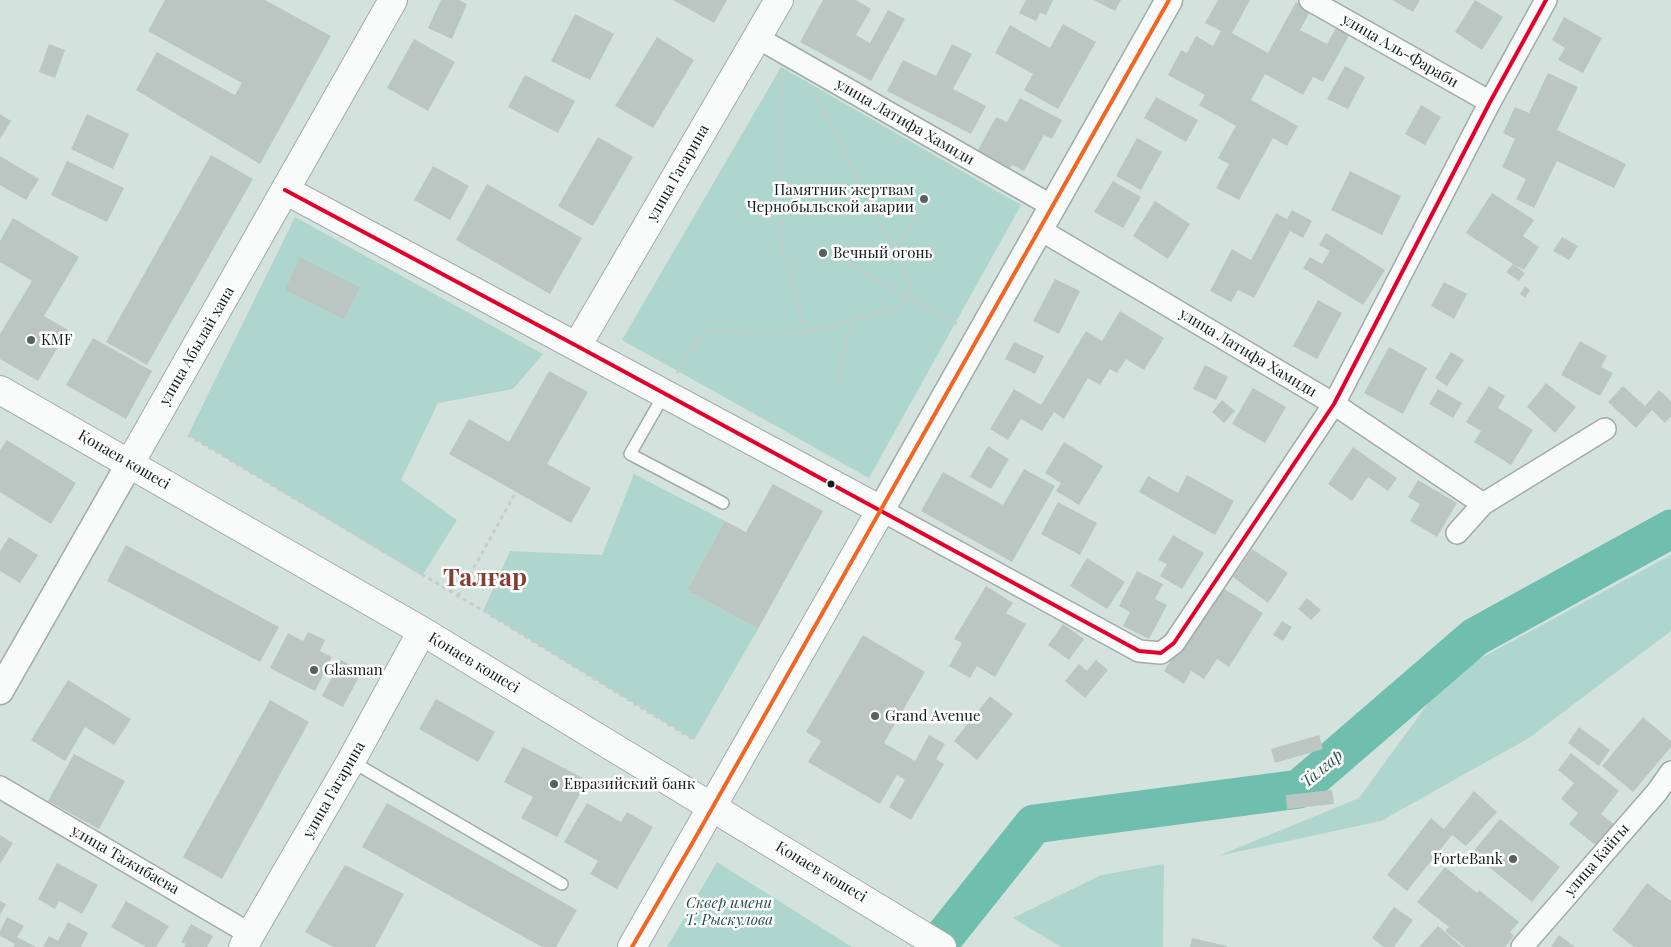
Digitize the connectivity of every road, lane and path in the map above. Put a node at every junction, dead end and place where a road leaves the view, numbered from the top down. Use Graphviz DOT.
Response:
graph roads {
  1 [pos="393,0"];
  2 [pos="779,0"];
  3 [pos="1168,0"];
  4 [pos="1310,0"];
  5 [pos="1546,0"];
  6 [pos="758,38"];
  7 [pos="791,57"];
  8 [pos="1490,102"];
  9 [pos="285,190"];
  10 [pos="1052,206"];
  11 [pos="918,212"];
  12 [pos="1040,229"];
  13 [pos="895,251"];
  14 [pos="834,257"];
  15 [pos="907,296"];
  16 [pos="853,320"];
  17 [pos="806,333"];
  18 [pos="979,336"];
  19 [pos="577,346"];
  20 [pos="836,382"];
  21 [pos="0,390"];
  22 [pos="665,393"];
  23 [pos="1334,404"];
  24 [pos="1605,429"];
  25 [pos="188,436"];
  26 [pos="130,463"];
  27 [pos="516,492"];
  28 [pos="723,503"];
  29 [pos="1483,504"];
  30 [pos="881,510"];
  31 [pos="1457,533"];
  32 [pos="458,596"];
  33 [pos="422,631"];
  34 [pos="0,691"];
  35 [pos="694,740"];
  36 [pos="351,761"];
  37 [pos="1671,772"];
  38 [pos="0,786"];
  39 [pos="712,807"];
  40 [pos="562,884"];
  41 [pos="246,941"];
  42 [pos="632,947"];
  43 [pos="942,947"];
  44 [pos="1522,947"];
  1 -- 9 [label="main road, улица Абылай хана"];
  2 -- 6 [label="main road, улица Гагарина"];
  3 -- 10 [label="street"];
  4 -- 8 [label="street, улица Аль-Фараби"];
  5 -- 8 [label="street"];
  6 -- 7 [label="street, улица Латифа Хамиди"];
  6 -- 19 [label="main road, улица Гагарина"];
  7 -- 10 [label="street, улица Латифа Хамиди"];
  7 -- 13 [label="path"];
  7 -- 17 [label="path"];
  8 -- 23 [label="street"];
  9 -- 19 [label="main road"];
  9 -- 26 [label="main road, улица Абылай хана"];
  10 -- 12 [label="street"];
  11 -- 13 [label="path"];
  12 -- 18 [label="street"];
  12 -- 23 [label="street, улица Латифа Хамиди"];
  13 -- 15 [label="path"];
  14 -- 15 [label="path"];
  15 -- 16 [label="path"];
  15 -- 18 [label="path"];
  16 -- 17 [label="path"];
  16 -- 20 [label="path"];
  17 -- 22 [label="path"];
  18 -- 30 [label="street"];
  19 -- 22 [label="main road"];
  21 -- 26 [label="main road, Қонаев көшесі"];
  22 -- 28 [label="lane"];
  22 -- 30 [label="main road"];
  23 -- 29 [label="street, улица Латифа Хамиди"];
  23 -- 30 [label="street"];
  24 -- 29 [label="street"];
  25 -- 32 [label="path"];
  26 -- 33 [label="main road, Қонаев көшесі"];
  26 -- 34 [label="street, улица Абылай хана"];
  27 -- 32 [label="path"];
  29 -- 31 [label="street"];
  30 -- 39 [label="main road"];
  32 -- 35 [label="path"];
  33 -- 36 [label="main road, улица Гагарина"];
  33 -- 39 [label="main road, Қонаев көшесі"];
  36 -- 40 [label="lane"];
  36 -- 41 [label="main road, улица Гагарина"];
  37 -- 44 [label="street, улица Кайгы"];
  38 -- 41 [label="street, улица Тажибаева"];
  39 -- 42 [label="main road"];
  39 -- 43 [label="main road, Қонаев көшесі"];
}
